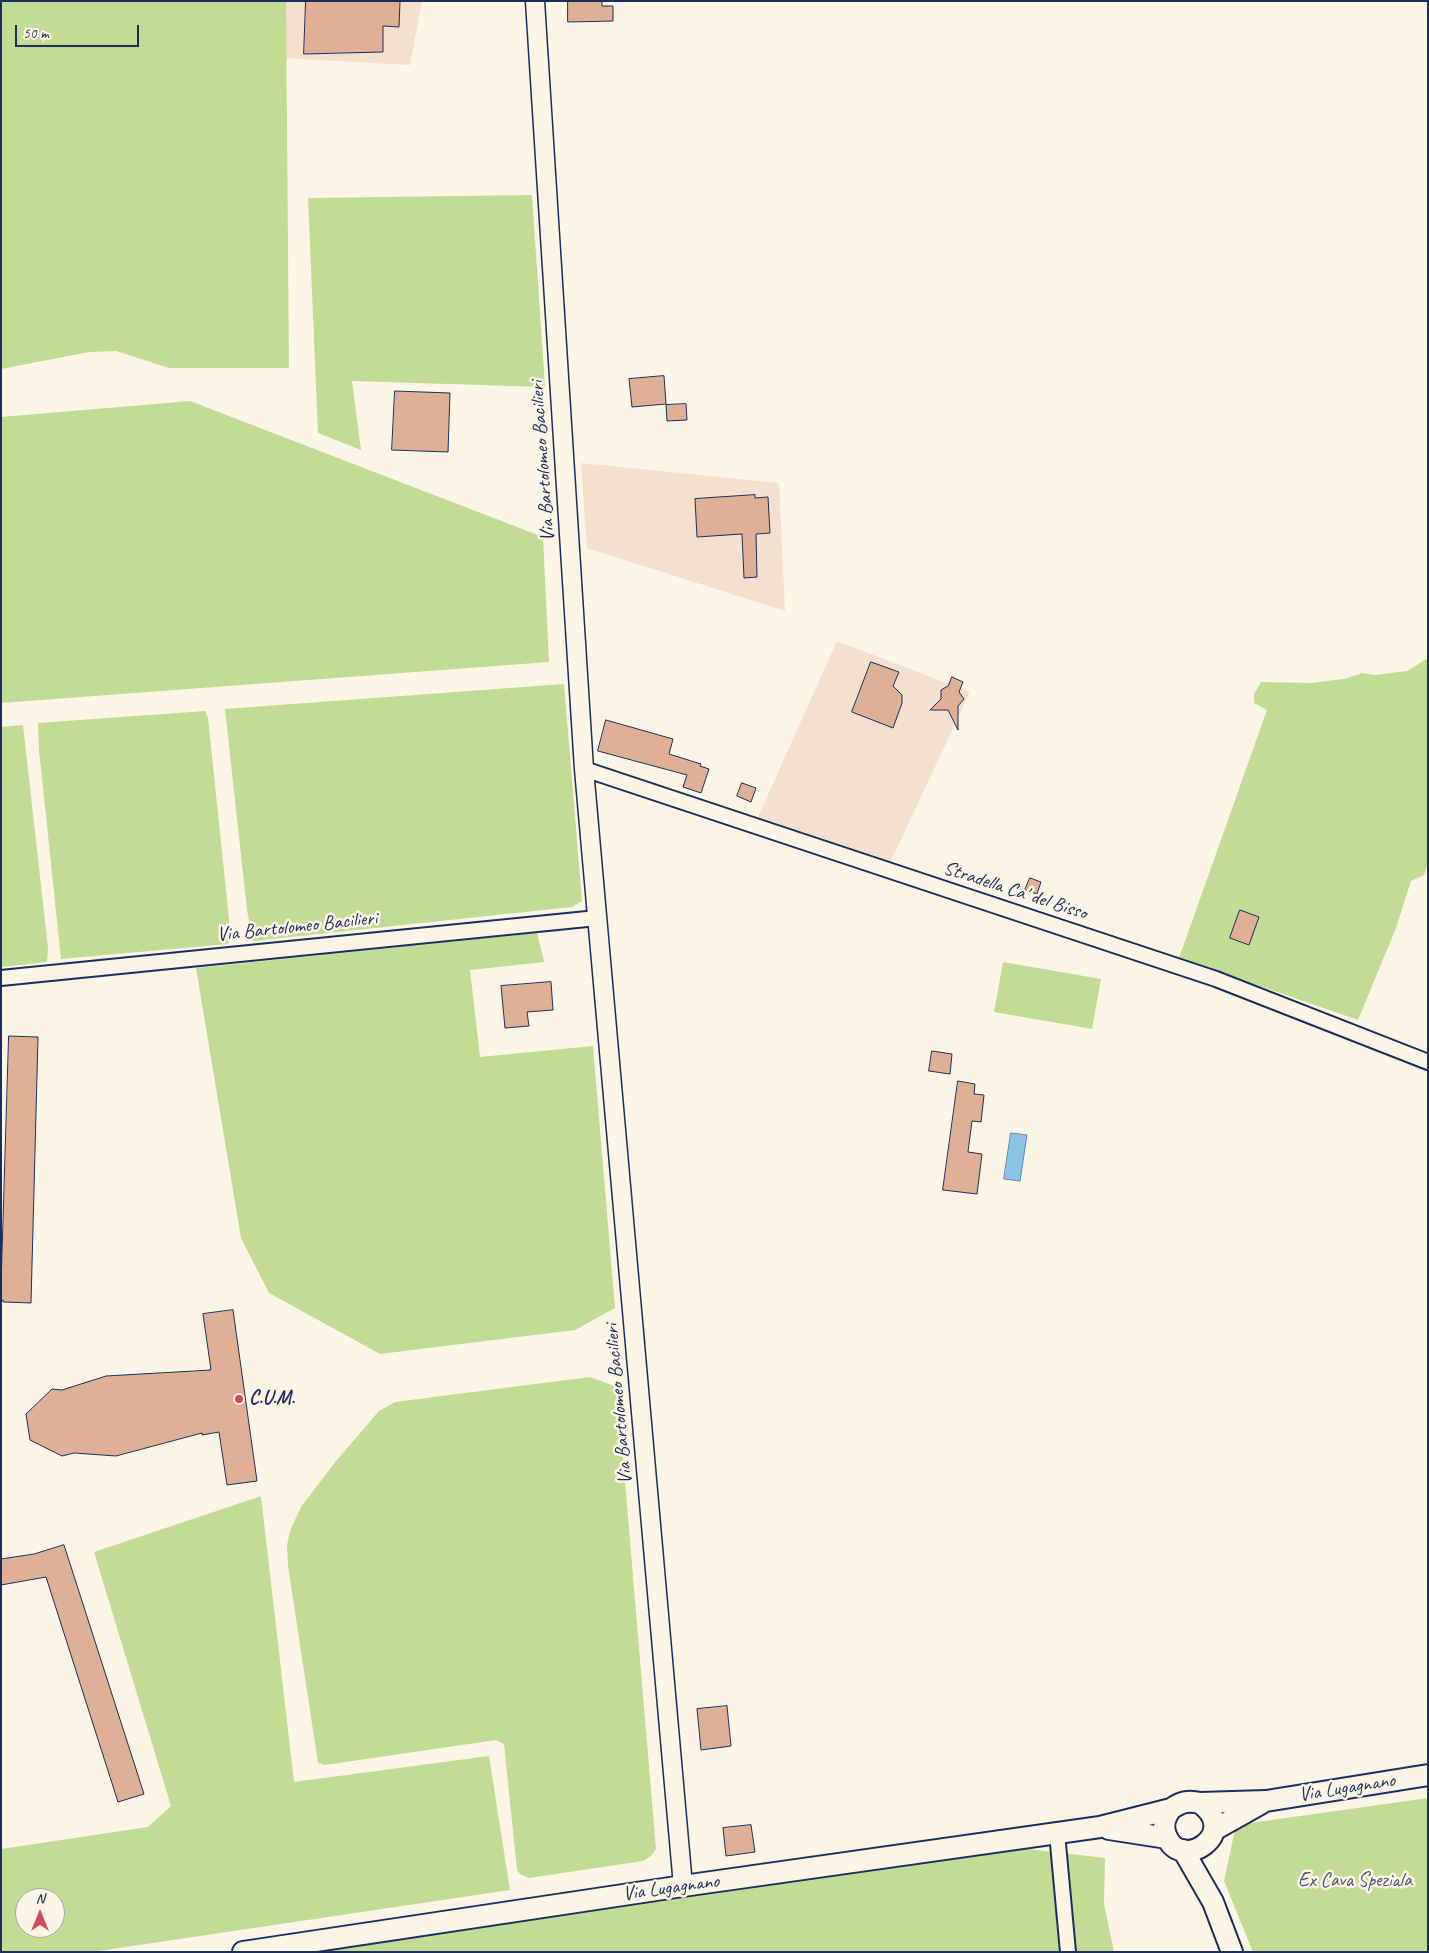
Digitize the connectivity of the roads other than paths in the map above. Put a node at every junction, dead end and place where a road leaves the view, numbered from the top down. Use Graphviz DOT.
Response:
graph roads {
  1 [pos="535,1"];
  2 [pos="584,769"];
  3 [pos="597,918"];
  4 [pos="1,978"];
  5 [pos="1428,1062"];
  6 [pos="1428,1775"];
  7 [pos="1266,1801"];
  8 [pos="1200,1804"];
  9 [pos="1171,1809"];
  10 [pos="1100,1827"];
  11 [pos="1214,1830"];
  12 [pos="1057,1834"];
  13 [pos="1167,1838"];
  14 [pos="1203,1847"];
  15 [pos="1183,1850"];
  16 [pos="683,1886"];
  17 [pos="1212,1902"];
  18 [pos="243,1952"];
  19 [pos="1068,1952"];
  20 [pos="1232,1952"];
  1 -- 2 [label="street, Via Bartolomeo Bacilieri"];
  2 -- 3 [label="street, Via Bartolomeo Bacilieri"];
  2 -- 5 [label="street, Stradella Ca' del Bisso"];
  3 -- 4 [label="street, Via Bartolomeo Bacilieri"];
  3 -- 16 [label="street, Via Bartolomeo Bacilieri"];
  6 -- 7 [label="main road, Via Lugagnano"];
  7 -- 8 [label="main road, Via Lugagnano"];
  7 -- 11 [label="main road, Via Lugagnano"];
  8 -- 9 [label="main road, Via Lugagnano"];
  8 -- 11 [label="main road"];
  9 -- 10 [label="main road, Via Lugagnano"];
  9 -- 13 [label="main road"];
  10 -- 12 [label="main road, Via Lugagnano"];
  10 -- 13 [label="main road, Via Lugagnano"];
  11 -- 14 [label="main road, Via Lugagnano"];
  12 -- 16 [label="main road, Via Lugagnano"];
  12 -- 19 [label="street"];
  13 -- 15 [label="main road, Via Lugagnano"];
  14 -- 15 [label="main road"];
  14 -- 17 [label="main road"];
  15 -- 17 [label="main road"];
  16 -- 18 [label="main road, Via Lugagnano"];
  17 -- 20 [label="main road"];
}
